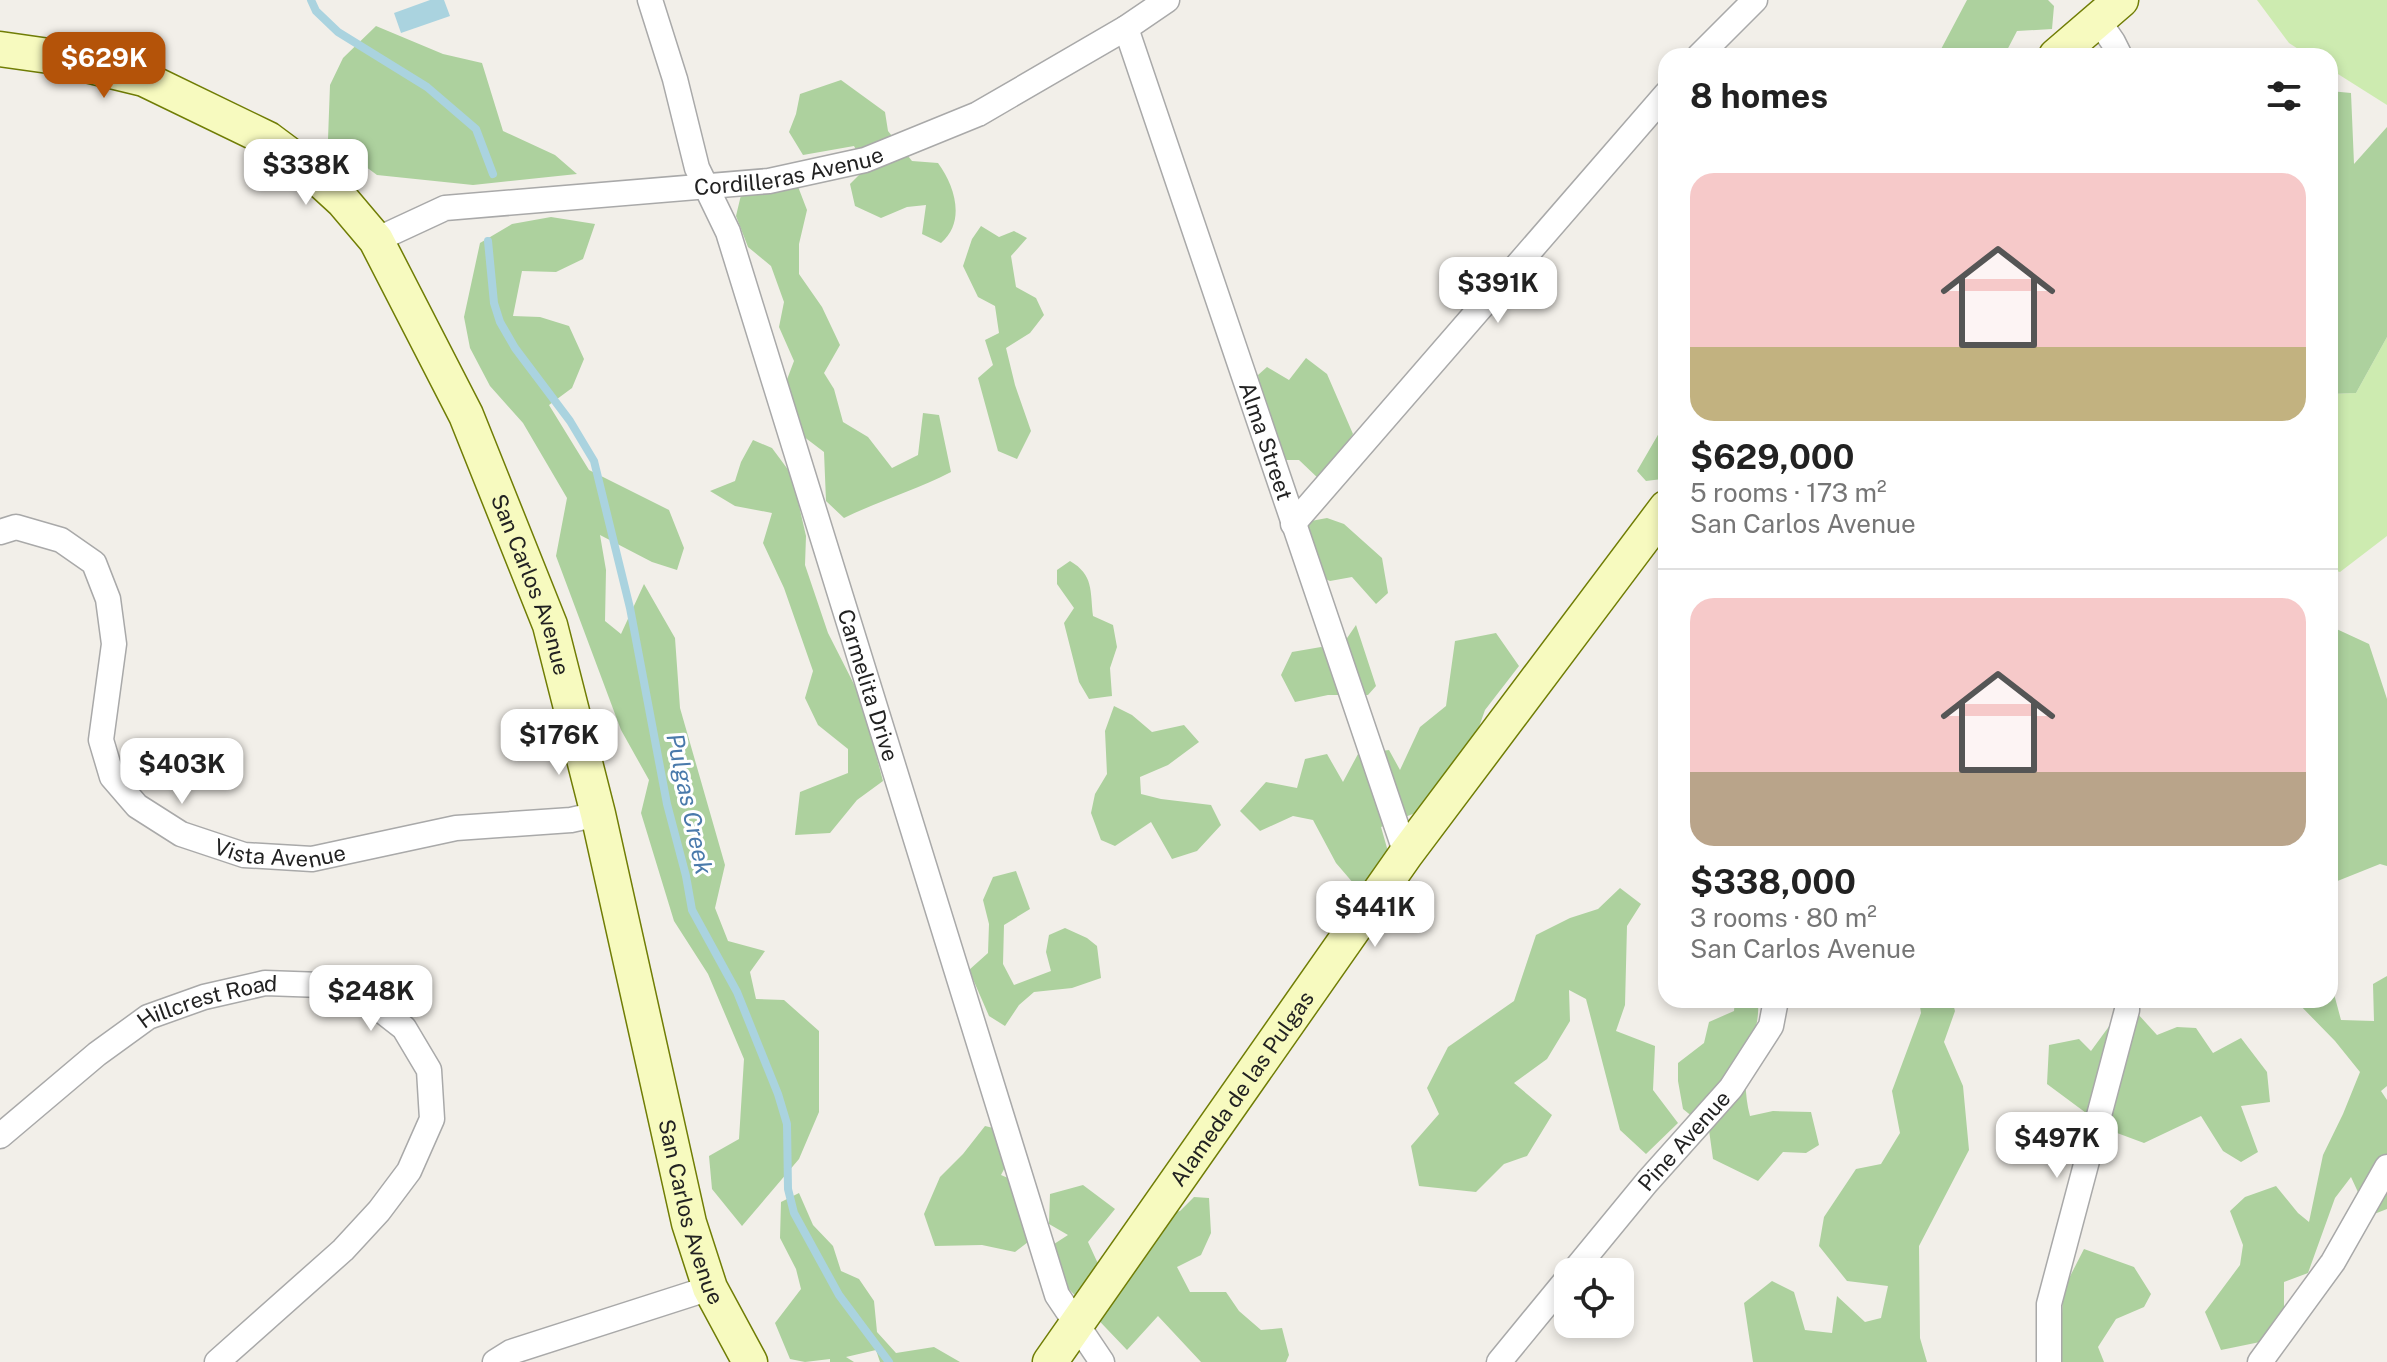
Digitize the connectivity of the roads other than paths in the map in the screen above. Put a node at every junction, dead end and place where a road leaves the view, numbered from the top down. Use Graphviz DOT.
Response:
graph roads {
  1 [pos="650,0"];
  2 [pos="1167,0"];
  3 [pos="1755,0"];
  4 [pos="2109,10"];
  5 [pos="1126,28"];
  6 [pos="1707,48"];
  7 [pos="2065,48"];
  8 [pos="2116,48"];
  9 [pos="0,49"];
  10 [pos="1658,103"];
  11 [pos="707,188"];
  12 [pos="376,240"];
  13 [pos="1658,519"];
  14 [pos="1293,524"];
  15 [pos="0,532"];
  16 [pos="598,814"];
  17 [pos="1406,854"];
  18 [pos="1774,1008"];
  19 [pos="2127,1008"];
  20 [pos="0,1136"];
  21 [pos="2387,1167"];
  22 [pos="1585,1258"];
  23 [pos="710,1288"];
  24 [pos="1554,1295"];
  25 [pos="1076,1327"];
  26 [pos="217,1362"];
  27 [pos="495,1362"];
  28 [pos="750,1362"];
  29 [pos="1050,1362"];
  30 [pos="1102,1362"];
  31 [pos="1499,1362"];
  32 [pos="2049,1362"];
  33 [pos="2260,1362"];
  1 -- 11 [label="street, Carmelita Drive"];
  2 -- 5 [label="street, Cordilleras Avenue"];
  3 -- 6 [label="street"];
  4 -- 7 [label="main road"];
  4 -- 8 [label="street"];
  5 -- 11 [label="street, Cordilleras Avenue"];
  5 -- 14 [label="street, Alma Street"];
  9 -- 12 [label="main road, San Carlos Avenue"];
  10 -- 14 [label="street"];
  11 -- 12 [label="street, Cordilleras Avenue"];
  11 -- 25 [label="street, Carmelita Drive"];
  12 -- 16 [label="main road, San Carlos Avenue"];
  13 -- 17 [label="main road, Alameda de las Pulgas"];
  14 -- 17 [label="street, Alma Street"];
  15 -- 16 [label="street, Vista Avenue"];
  16 -- 23 [label="main road, San Carlos Avenue"];
  17 -- 25 [label="main road, Alameda de las Pulgas"];
  18 -- 22 [label="street, Pine Avenue"];
  19 -- 32 [label="street"];
  20 -- 26 [label="street, Hillcrest Road"];
  21 -- 33 [label="street"];
  23 -- 27 [label="street"];
  23 -- 28 [label="main road, San Carlos Avenue"];
  24 -- 31 [label="street"];
  25 -- 29 [label="main road, Alameda de las Pulgas"];
  25 -- 30 [label="street, Carmelita Drive"];
}
